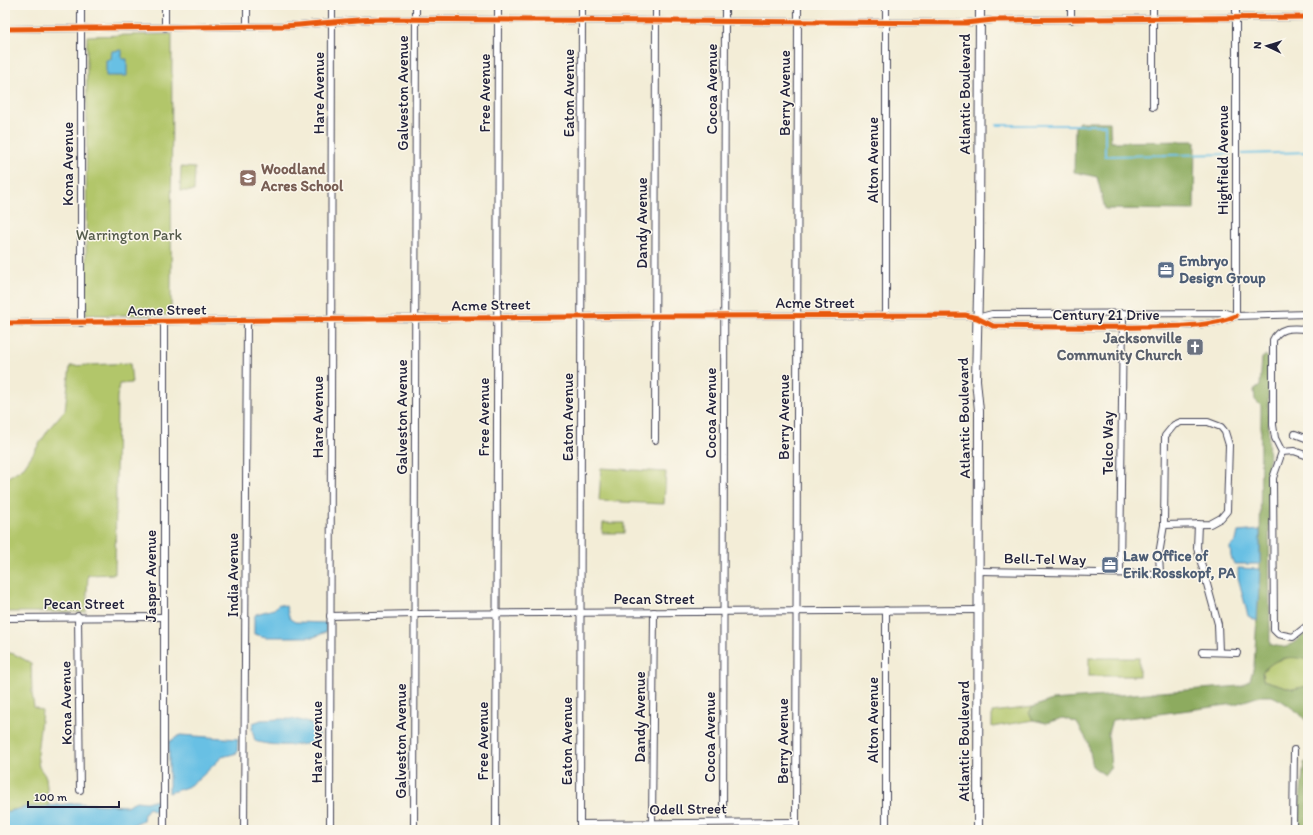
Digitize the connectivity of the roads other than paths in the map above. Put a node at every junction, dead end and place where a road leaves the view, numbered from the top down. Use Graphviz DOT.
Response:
graph roads {
  1 [pos="81,5"];
  2 [pos="165,5"];
  3 [pos="247,5"];
  4 [pos="332,5"];
  5 [pos="416,5"];
  6 [pos="498,5"];
  7 [pos="582,5"];
  8 [pos="656,5"];
  9 [pos="725,5"];
  10 [pos="798,5"];
  11 [pos="886,5"];
  12 [pos="980,5"];
  13 [pos="1071,5"];
  14 [pos="1153,5"];
  15 [pos="1236,5"];
  16 [pos="1308,17"];
  17 [pos="1236,18"];
  18 [pos="416,19"];
  19 [pos="1153,19"];
  20 [pos="498,20"];
  21 [pos="1071,20"];
  22 [pos="582,21"];
  23 [pos="656,21"];
  24 [pos="980,21"];
  25 [pos="332,22"];
  26 [pos="725,22"];
  27 [pos="798,22"];
  28 [pos="886,22"];
  29 [pos="247,26"];
  30 [pos="81,28"];
  31 [pos="165,28"];
  32 [pos="5,29"];
  33 [pos="1153,107"];
  34 [pos="1122,313"];
  35 [pos="1308,314"];
  36 [pos="886,315"];
  37 [pos="654,316"];
  38 [pos="724,316"];
  39 [pos="798,316"];
  40 [pos="1236,316"];
  41 [pos="497,317"];
  42 [pos="581,317"];
  43 [pos="415,318"];
  44 [pos="976,318"];
  45 [pos="331,320"];
  46 [pos="246,321"];
  47 [pos="164,322"];
  48 [pos="5,323"];
  49 [pos="81,323"];
  50 [pos="1122,327"];
  51 [pos="1308,329"];
  52 [pos="1295,434"];
  53 [pos="1308,439"];
  54 [pos="655,440"];
  55 [pos="1282,452"];
  56 [pos="1308,456"];
  57 [pos="1198,524"];
  58 [pos="1164,525"];
  59 [pos="978,571"];
  60 [pos="1120,573"];
  61 [pos="886,610"];
  62 [pos="978,610"];
  63 [pos="797,611"];
  64 [pos="654,612"];
  65 [pos="723,612"];
  66 [pos="580,613"];
  67 [pos="414,614"];
  68 [pos="496,614"];
  69 [pos="78,616"];
  70 [pos="330,616"];
  71 [pos="164,617"];
  72 [pos="5,618"];
  73 [pos="1308,625"];
  74 [pos="1202,652"];
  75 [pos="1219,652"];
  76 [pos="1237,653"];
  77 [pos="1294,750"];
  78 [pos="80,790"];
  79 [pos="723,822"];
  80 [pos="796,822"];
  81 [pos="652,823"];
  82 [pos="580,827"];
  83 [pos="164,830"];
  84 [pos="244,830"];
  85 [pos="330,830"];
  86 [pos="414,830"];
  87 [pos="496,830"];
  88 [pos="796,830"];
  89 [pos="886,830"];
  90 [pos="978,830"];
  91 [pos="1293,830"];
  1 -- 30 [label="street, Kona Avenue"];
  2 -- 31 [label="street"];
  3 -- 29 [label="street"];
  4 -- 25 [label="street, Hare Avenue"];
  5 -- 18 [label="street, Galveston Avenue"];
  6 -- 20 [label="street, Free Avenue"];
  7 -- 22 [label="street, Eaton Avenue"];
  8 -- 23 [label="street, Dandy Avenue"];
  9 -- 26 [label="street, Cocoa Avenue"];
  10 -- 27 [label="street, Berry Avenue"];
  11 -- 28 [label="street, Alton Avenue"];
  12 -- 24 [label="main road, Atlantic Boulevard"];
  13 -- 21 [label="street"];
  14 -- 19 [label="street"];
  15 -- 17 [label="street, Highfield Avenue"];
  16 -- 17 [label="street"];
  17 -- 19 [label="street"];
  17 -- 40 [label="street, Highfield Avenue"];
  18 -- 20 [label="street"];
  18 -- 25 [label="street"];
  18 -- 43 [label="street, Galveston Avenue"];
  19 -- 21 [label="street"];
  19 -- 33 [label="street"];
  20 -- 22 [label="street"];
  20 -- 41 [label="street, Free Avenue"];
  21 -- 24 [label="street"];
  22 -- 23 [label="street"];
  22 -- 42 [label="street, Eaton Avenue"];
  23 -- 26 [label="street"];
  23 -- 37 [label="street, Dandy Avenue"];
  24 -- 28 [label="street"];
  24 -- 44 [label="main road, Atlantic Boulevard"];
  25 -- 29 [label="street"];
  25 -- 45 [label="street, Hare Avenue"];
  26 -- 27 [label="street"];
  26 -- 38 [label="street, Cocoa Avenue"];
  27 -- 28 [label="street"];
  27 -- 39 [label="street, Berry Avenue"];
  28 -- 36 [label="street, Alton Avenue"];
  29 -- 31 [label="street"];
  30 -- 31 [label="street"];
  30 -- 32 [label="street"];
  30 -- 49 [label="street, Kona Avenue"];
  34 -- 40 [label="street, Century 21 Drive"];
  34 -- 44 [label="street, Century 21 Drive"];
  34 -- 50 [label="street, Telco Way"];
  35 -- 40 [label="street, Century 21 Drive"];
  36 -- 39 [label="street, Acme Street"];
  36 -- 44 [label="street, Acme Street"];
  37 -- 38 [label="street, Acme Street"];
  37 -- 42 [label="street, Acme Street"];
  37 -- 54 [label="street, Dandy Avenue"];
  38 -- 39 [label="street, Acme Street"];
  38 -- 65 [label="street, Cocoa Avenue"];
  39 -- 63 [label="street, Berry Avenue"];
  40 -- 50 [label="street, Century 21 Drive"];
  41 -- 42 [label="street, Acme Street"];
  41 -- 43 [label="street, Acme Street"];
  41 -- 68 [label="street, Free Avenue"];
  42 -- 66 [label="street, Eaton Avenue"];
  43 -- 45 [label="street, Acme Street"];
  43 -- 67 [label="street, Galveston Avenue"];
  44 -- 50 [label="street, Century 21 Drive"];
  44 -- 59 [label="main road, Atlantic Boulevard"];
  45 -- 46 [label="street, Acme Street"];
  45 -- 70 [label="street, Hare Avenue"];
  46 -- 47 [label="street, Acme Street"];
  46 -- 84 [label="street, India Avenue"];
  47 -- 49 [label="street, Acme Street"];
  47 -- 71 [label="street, Jasper Avenue"];
  48 -- 49 [label="street, Acme Street"];
  50 -- 60 [label="street, Telco Way"];
  51 -- 55 [label="street"];
  52 -- 53 [label="street"];
  55 -- 56 [label="street"];
  55 -- 73 [label="street"];
  57 -- 58 [label="street"];
  57 -- 58 [label="street"];
  57 -- 75 [label="street"];
  58 -- 60 [label="street, Bell-Tel Way"];
  59 -- 60 [label="street, Bell-Tel Way"];
  59 -- 62 [label="main road, Atlantic Boulevard"];
  61 -- 62 [label="street, Pecan Street"];
  61 -- 63 [label="street, Pecan Street"];
  61 -- 89 [label="street, Alton Avenue"];
  62 -- 90 [label="main road, Atlantic Boulevard"];
  63 -- 65 [label="street, Pecan Street"];
  63 -- 80 [label="street, Berry Avenue"];
  64 -- 65 [label="street, Pecan Street"];
  64 -- 66 [label="street, Pecan Street"];
  64 -- 81 [label="street, Dandy Avenue"];
  65 -- 79 [label="street, Cocoa Avenue"];
  66 -- 68 [label="street, Pecan Street"];
  66 -- 82 [label="street, Eaton Avenue"];
  67 -- 68 [label="street, Pecan Street"];
  67 -- 70 [label="street, Pecan Street"];
  67 -- 86 [label="street, Galveston Avenue"];
  68 -- 87 [label="street, Free Avenue"];
  69 -- 71 [label="street, Pecan Street"];
  69 -- 72 [label="street, Pecan Street"];
  69 -- 78 [label="street, Kona Avenue"];
  70 -- 85 [label="street, Hare Avenue"];
  71 -- 83 [label="street, Jasper Avenue"];
  74 -- 75 [label="street"];
  75 -- 76 [label="street"];
  77 -- 91 [label="street"];
  79 -- 80 [label="street, Odell Street"];
  79 -- 81 [label="street, Odell Street"];
  80 -- 88 [label="street, Berry Avenue"];
  81 -- 82 [label="street, Odell Street"];
}
